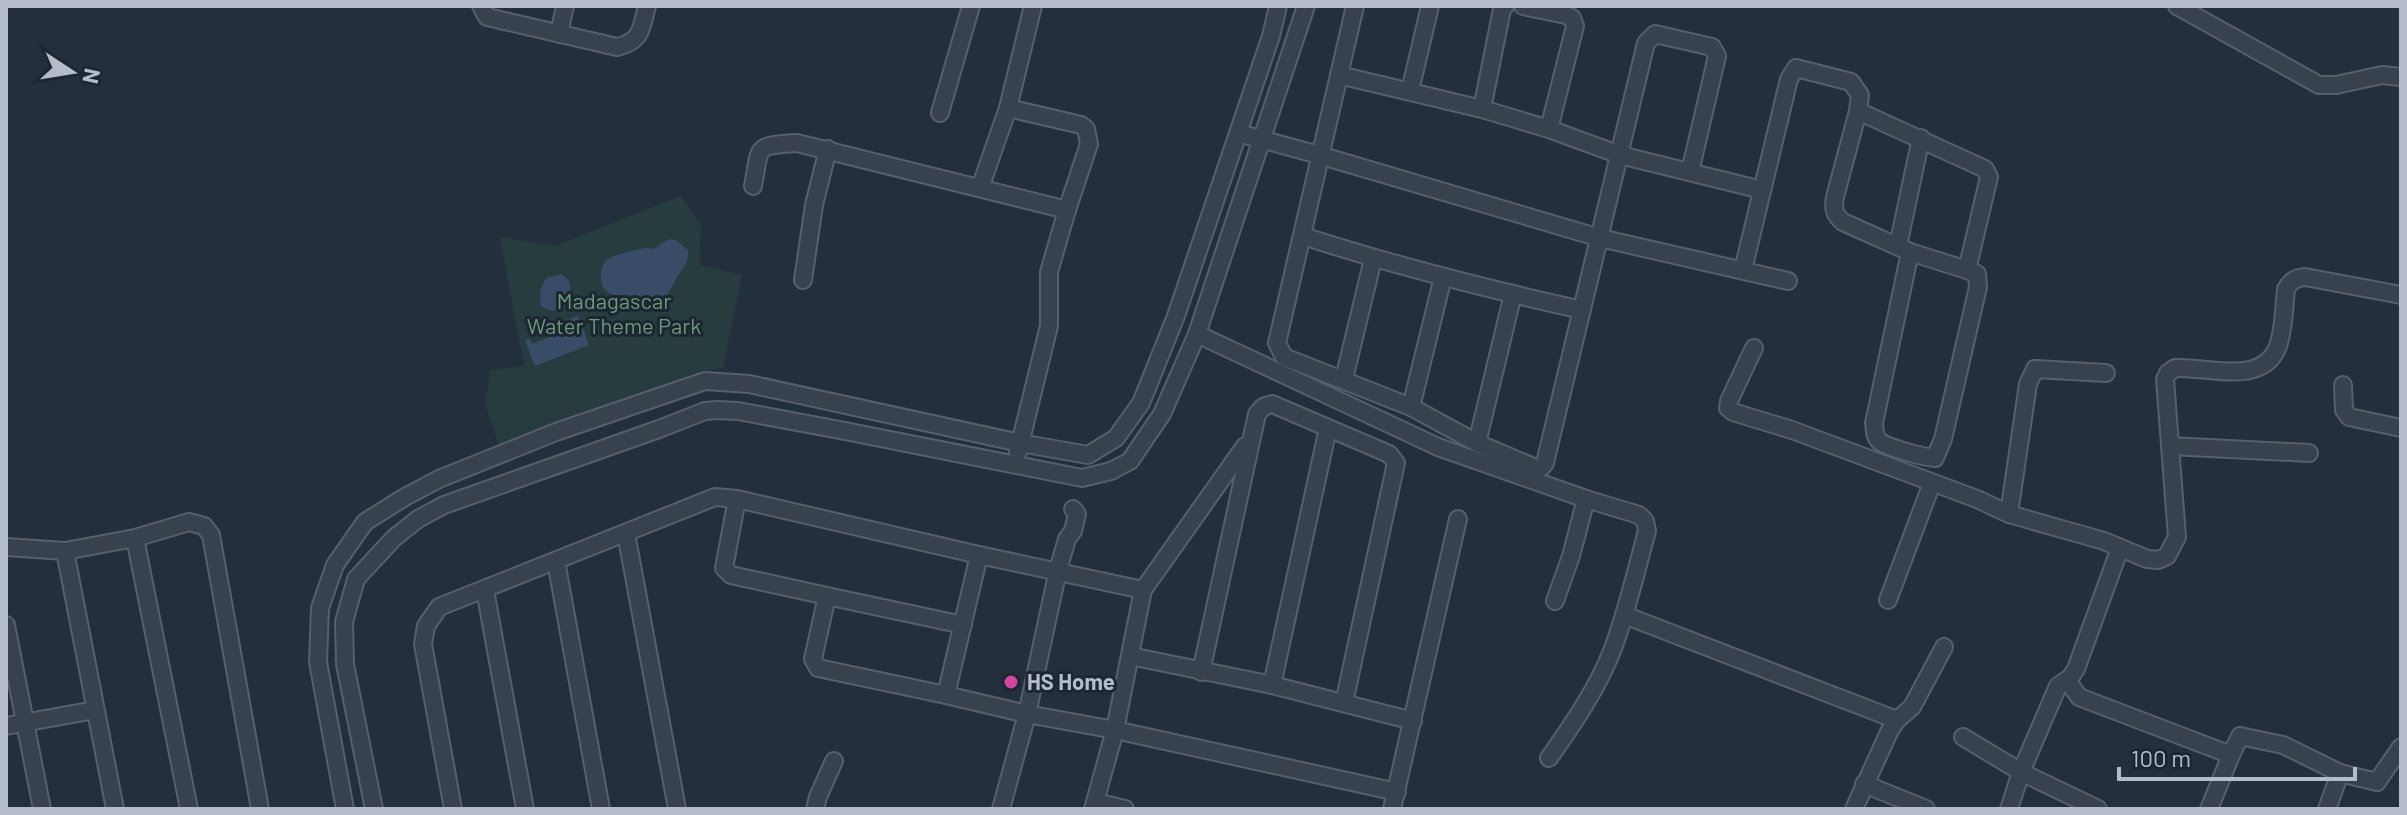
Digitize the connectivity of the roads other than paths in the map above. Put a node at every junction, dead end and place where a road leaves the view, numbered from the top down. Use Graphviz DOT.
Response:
graph roads {
  1 [pos="481,6"];
  2 [pos="565,6"];
  3 [pos="647,6"];
  4 [pos="971,6"];
  5 [pos="1033,6"];
  6 [pos="1278,6"];
  7 [pos="1306,6"];
  8 [pos="1355,6"];
  9 [pos="1430,6"];
  10 [pos="1505,6"];
  11 [pos="1523,6"];
  12 [pos="2177,6"];
  13 [pos="559,34"];
  14 [pos="1339,75"];
  15 [pos="2401,77"];
  16 [pos="1410,91"];
  17 [pos="1008,108"];
  18 [pos="1482,109"];
  19 [pos="1858,111"];
  20 [pos="940,113"];
  21 [pos="1549,129"];
  22 [pos="1238,133"];
  23 [pos="1921,138"];
  24 [pos="1262,141"];
  25 [pos="828,149"];
  26 [pos="1319,155"];
  27 [pos="1620,155"];
  28 [pos="1690,172"];
  29 [pos="753,186"];
  30 [pos="980,188"];
  31 [pos="1762,190"];
  32 [pos="1067,210"];
  33 [pos="1303,236"];
  34 [pos="1600,238"];
  35 [pos="1904,249"];
  36 [pos="1373,259"];
  37 [pos="1743,270"];
  38 [pos="1967,270"];
  39 [pos="1443,277"];
  40 [pos="803,280"];
  41 [pos="1788,281"];
  42 [pos="1513,294"];
  43 [pos="2401,295"];
  44 [pos="1582,310"];
  45 [pos="1197,334"];
  46 [pos="1754,348"];
  47 [pos="2106,373"];
  48 [pos="1344,379"];
  49 [pos="2343,385"];
  50 [pos="1411,407"];
  51 [pos="1328,428"];
  52 [pos="2401,428"];
  53 [pos="1251,438"];
  54 [pos="1020,443"];
  55 [pos="1477,443"];
  56 [pos="2170,446"];
  57 [pos="2309,453"];
  58 [pos="1088,455"];
  59 [pos="1014,465"];
  60 [pos="1082,478"];
  61 [pos="1932,483"];
  62 [pos="737,499"];
  63 [pos="1586,499"];
  64 [pos="2009,514"];
  65 [pos="1458,519"];
  66 [pos="626,533"];
  67 [pos="135,538"];
  68 [pos="6,547"];
  69 [pos="2120,548"];
  70 [pos="65,551"];
  71 [pos="979,555"];
  72 [pos="556,561"];
  73 [pos="1058,570"];
  74 [pos="485,590"];
  75 [pos="1143,590"];
  76 [pos="827,596"];
  77 [pos="1888,600"];
  78 [pos="1555,601"];
  79 [pos="1624,615"];
  80 [pos="6,625"];
  81 [pos="963,625"];
  82 [pos="1944,647"];
  83 [pos="1130,656"];
  84 [pos="1201,672"];
  85 [pos="2067,680"];
  86 [pos="1272,685"];
  87 [pos="946,695"];
  88 [pos="1344,703"];
  89 [pos="95,710"];
  90 [pos="1027,714"];
  91 [pos="1897,720"];
  92 [pos="1413,721"];
  93 [pos="25,722"];
  94 [pos="6,726"];
  95 [pos="1115,730"];
  96 [pos="1963,737"];
  97 [pos="2401,747"];
  98 [pos="2231,755"];
  99 [pos="1549,758"];
  100 [pos="834,761"];
  101 [pos="2021,772"];
  102 [pos="2340,773"];
  103 [pos="1864,784"];
  104 [pos="1397,792"];
  105 [pos="1095,806"];
  106 [pos="42,809"];
  107 [pos="115,809"];
  108 [pos="189,809"];
  109 [pos="260,809"];
  110 [pos="345,809"];
  111 [pos="374,809"];
  112 [pos="453,809"];
  113 [pos="525,809"];
  114 [pos="601,809"];
  115 [pos="677,809"];
  116 [pos="815,809"];
  117 [pos="1001,809"];
  118 [pos="1125,809"];
  119 [pos="1392,809"];
  120 [pos="1854,809"];
  121 [pos="1926,809"];
  122 [pos="2009,809"];
  123 [pos="2098,809"];
  124 [pos="2209,809"];
  125 [pos="2327,809"];
  1 -- 13 [label="street"];
  2 -- 13 [label="street"];
  3 -- 13 [label="street"];
  4 -- 20 [label="street"];
  5 -- 17 [label="street"];
  6 -- 22 [label="street"];
  7 -- 24 [label="street"];
  8 -- 14 [label="street"];
  9 -- 16 [label="street"];
  10 -- 18 [label="street"];
  11 -- 21 [label="street"];
  12 -- 15 [label="street"];
  14 -- 16 [label="street"];
  14 -- 26 [label="street"];
  16 -- 18 [label="street"];
  17 -- 30 [label="street"];
  17 -- 32 [label="street"];
  18 -- 21 [label="street"];
  19 -- 23 [label="street"];
  19 -- 31 [label="street"];
  19 -- 35 [label="street"];
  21 -- 27 [label="street"];
  22 -- 24 [label="street"];
  22 -- 58 [label="street"];
  23 -- 35 [label="street"];
  23 -- 38 [label="street"];
  24 -- 26 [label="street"];
  24 -- 45 [label="street"];
  25 -- 29 [label="street"];
  25 -- 30 [label="street"];
  25 -- 40 [label="street"];
  26 -- 33 [label="street"];
  26 -- 34 [label="street"];
  27 -- 28 [label="street"];
  27 -- 28 [label="street"];
  27 -- 34 [label="street"];
  28 -- 31 [label="street"];
  30 -- 32 [label="street"];
  31 -- 37 [label="street"];
  32 -- 54 [label="street"];
  33 -- 36 [label="street"];
  33 -- 48 [label="street"];
  34 -- 37 [label="street"];
  34 -- 44 [label="street"];
  35 -- 38 [label="street"];
  35 -- 38 [label="street"];
  36 -- 39 [label="street"];
  36 -- 48 [label="street"];
  37 -- 41 [label="street"];
  39 -- 42 [label="street"];
  39 -- 50 [label="street"];
  42 -- 44 [label="street"];
  42 -- 55 [label="street"];
  43 -- 56 [label="street"];
  44 -- 55 [label="street"];
  45 -- 60 [label="street"];
  45 -- 63 [label="street"];
  46 -- 61 [label="street"];
  47 -- 64 [label="street"];
  48 -- 50 [label="street"];
  49 -- 52 [label="street"];
  50 -- 55 [label="street"];
  51 -- 53 [label="street"];
  51 -- 86 [label="street"];
  51 -- 88 [label="street"];
  53 -- 75 [label="street"];
  53 -- 84 [label="street"];
  54 -- 58 [label="street"];
  54 -- 59 [label="street"];
  54 -- 110 [label="street"];
  56 -- 57 [label="street"];
  56 -- 69 [label="street"];
  58 -- 60 [label="street"];
  59 -- 60 [label="street"];
  59 -- 111 [label="street"];
  60 -- 73 [label="street"];
  61 -- 64 [label="street"];
  61 -- 77 [label="street"];
  62 -- 66 [label="street"];
  62 -- 71 [label="street"];
  62 -- 76 [label="street"];
  63 -- 78 [label="street"];
  63 -- 79 [label="street"];
  64 -- 69 [label="street"];
  65 -- 92 [label="street"];
  66 -- 72 [label="street"];
  66 -- 115 [label="street"];
  67 -- 70 [label="street"];
  67 -- 108 [label="street"];
  67 -- 109 [label="street"];
  68 -- 70 [label="street"];
  69 -- 85 [label="street"];
  70 -- 89 [label="street"];
  71 -- 73 [label="street"];
  71 -- 81 [label="street"];
  72 -- 74 [label="street"];
  72 -- 114 [label="street"];
  73 -- 75 [label="street"];
  73 -- 90 [label="street"];
  74 -- 112 [label="street"];
  74 -- 113 [label="street"];
  75 -- 83 [label="street"];
  76 -- 81 [label="street"];
  76 -- 87 [label="street"];
  79 -- 91 [label="street"];
  79 -- 99 [label="street"];
  80 -- 93 [label="street"];
  81 -- 87 [label="street"];
  82 -- 91 [label="street"];
  83 -- 84 [label="street"];
  83 -- 95 [label="street"];
  84 -- 86 [label="street"];
  85 -- 98 [label="street"];
  85 -- 101 [label="street"];
  86 -- 88 [label="street"];
  87 -- 90 [label="street"];
  88 -- 92 [label="street"];
  89 -- 93 [label="street"];
  89 -- 107 [label="street"];
  90 -- 95 [label="street"];
  90 -- 117 [label="street"];
  91 -- 103 [label="street"];
  92 -- 104 [label="street"];
  93 -- 94 [label="street"];
  93 -- 106 [label="street"];
  95 -- 104 [label="street"];
  95 -- 105 [label="street"];
  96 -- 101 [label="street"];
  97 -- 102 [label="street"];
  98 -- 102 [label="street"];
  98 -- 124 [label="street"];
  100 -- 116 [label="street"];
  101 -- 122 [label="street"];
  101 -- 123 [label="street"];
  102 -- 125 [label="street"];
  103 -- 120 [label="street"];
  103 -- 121 [label="street"];
  104 -- 119 [label="street"];
  105 -- 118 [label="street"];
}
